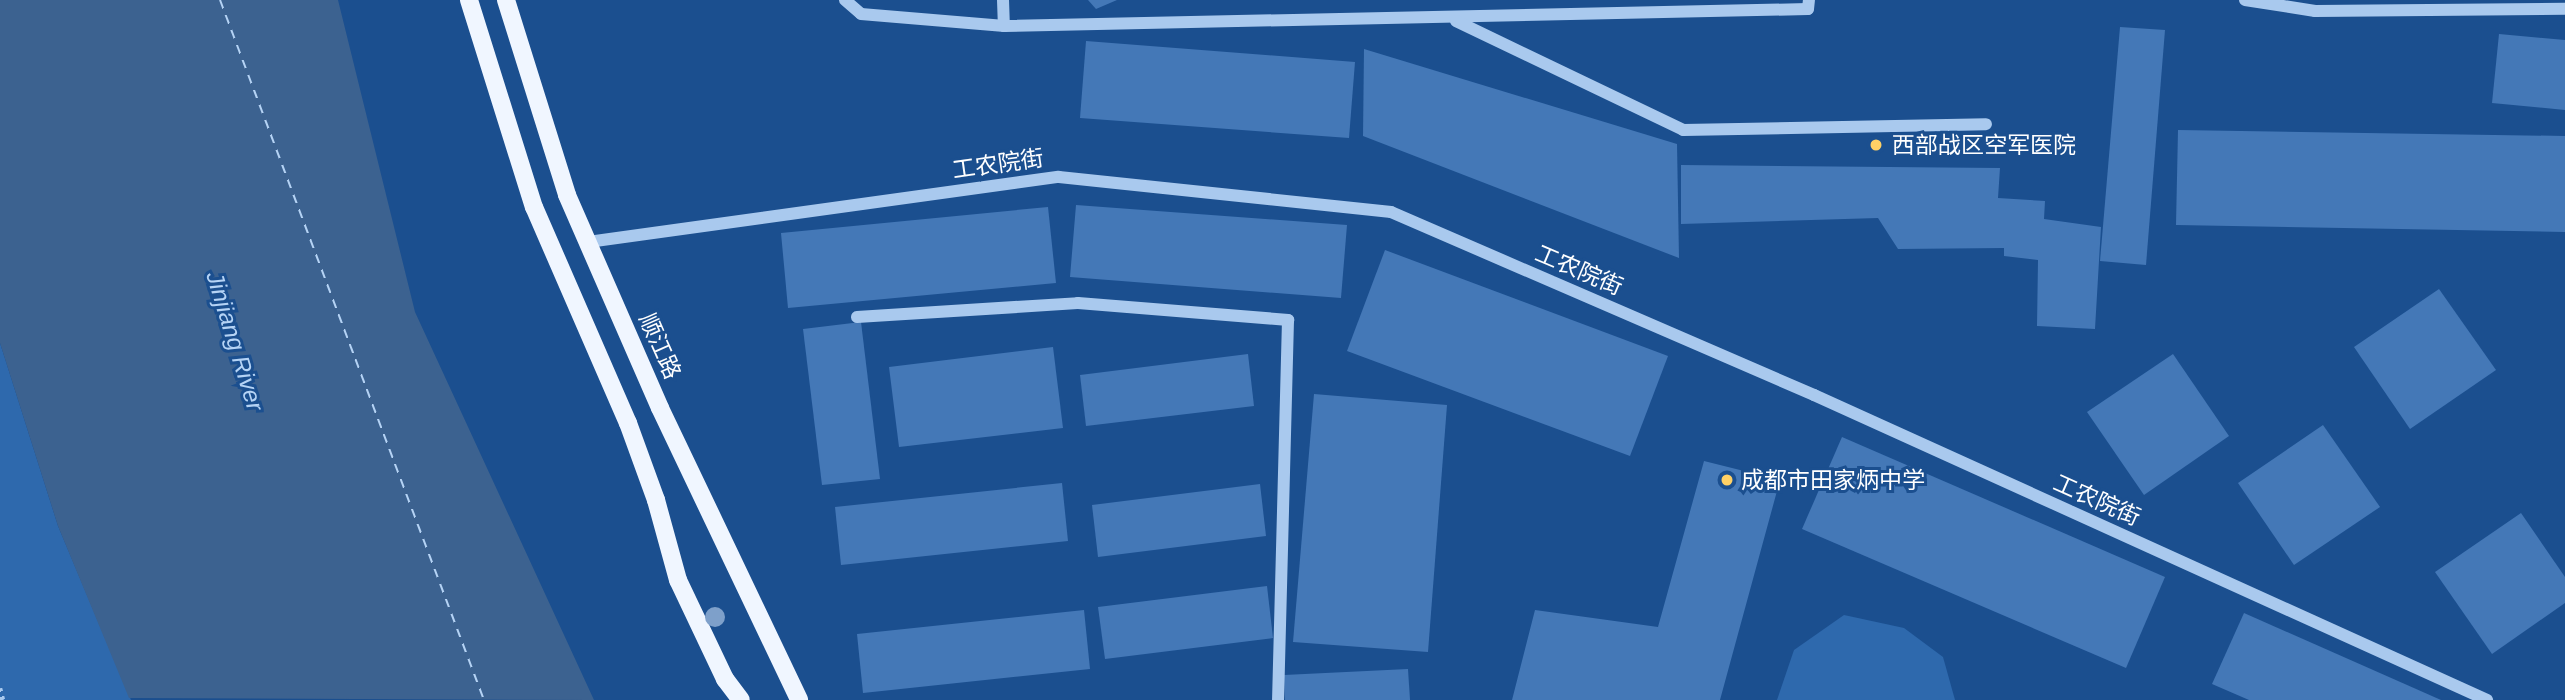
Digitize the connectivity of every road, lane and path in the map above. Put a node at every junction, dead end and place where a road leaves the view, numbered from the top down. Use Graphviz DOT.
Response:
graph roads {
  1 [pos="469,0"];
  2 [pos="506,0"];
  3 [pos="845,0"];
  4 [pos="1003,0"];
  5 [pos="1809,0"];
  6 [pos="2245,0"];
  7 [pos="2565,9"];
  8 [pos="1452,20"];
  9 [pos="1004,26"];
  10 [pos="1986,124"];
  11 [pos="588,242"];
  12 [pos="857,317"];
  13 [pos="0,688"];
  14 [pos="3,700"];
  15 [pos="741,700"];
  16 [pos="799,700"];
  17 [pos="1278,700"];
  18 [pos="2487,700"];
  1 -- 15 [label="main road"];
  2 -- 11 [label="main road, 顺江路"];
  3 -- 9 [label="street"];
  4 -- 9 [label="street"];
  5 -- 8 [label="street"];
  6 -- 7 [label="street"];
  8 -- 9 [label="street"];
  8 -- 10 [label="street"];
  11 -- 16 [label="main road, 顺江路"];
  11 -- 18 [label="street, 工农院街"];
  12 -- 17 [label="street"];
  13 -- 14 [label="path"];
}
